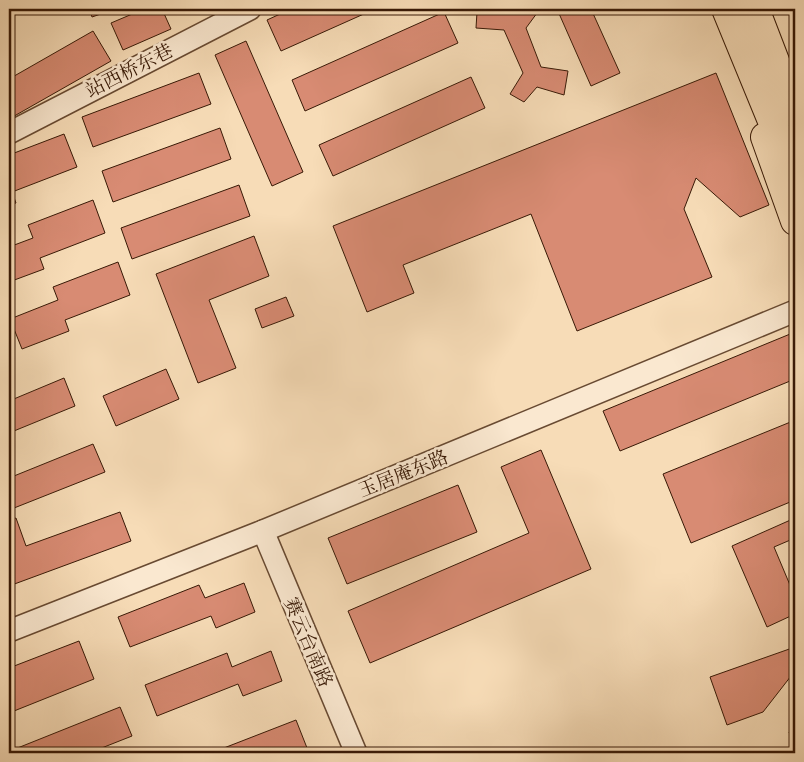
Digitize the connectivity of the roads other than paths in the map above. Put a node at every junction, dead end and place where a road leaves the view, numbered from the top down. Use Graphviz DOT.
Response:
graph roads {
  1 [pos="250,9"];
  2 [pos="718,9"];
  3 [pos="726,9"];
  4 [pos="755,9"];
  5 [pos="795,113"];
  6 [pos="9,132"];
  7 [pos="795,177"];
  8 [pos="795,221"];
  9 [pos="795,311"];
  10 [pos="263,531"];
  11 [pos="9,631"];
  12 [pos="356,753"];
  1 -- 6 [label="street, 站西桥东巷"];
  2 -- 8 [label="main road"];
  3 -- 7 [label="main road"];
  4 -- 5 [label="main road"];
  9 -- 10 [label="street, 玉居庵东路"];
  10 -- 11 [label="street, 玉居庵东路"];
  10 -- 12 [label="street, 赛云台南路"];
}
